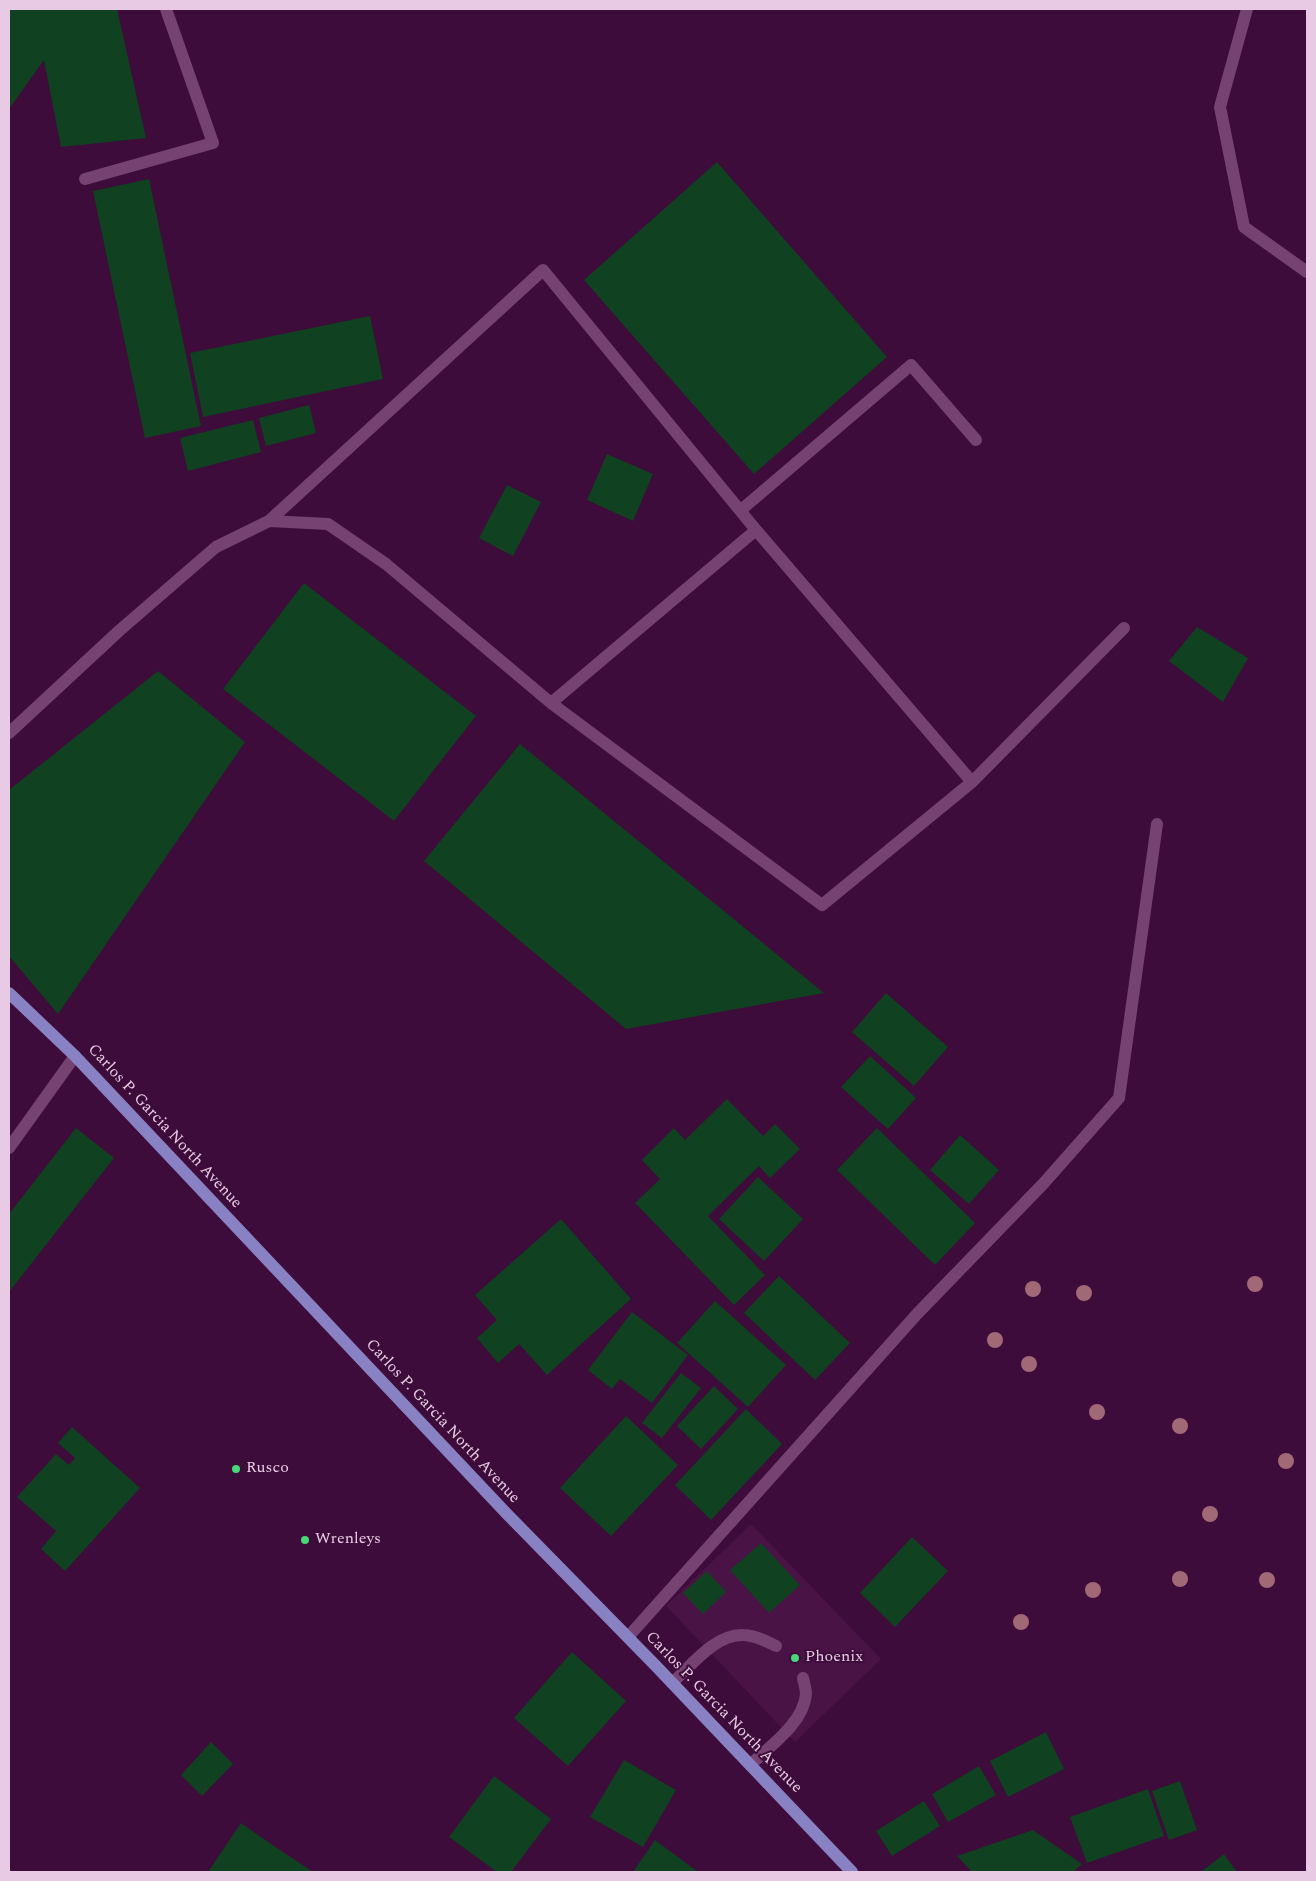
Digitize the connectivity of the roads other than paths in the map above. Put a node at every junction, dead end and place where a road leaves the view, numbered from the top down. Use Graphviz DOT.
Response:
graph roads {
  1 [pos="166,9"];
  2 [pos="1247,9"];
  3 [pos="86,179"];
  4 [pos="1307,272"];
  5 [pos="976,440"];
  6 [pos="741,510"];
  7 [pos="269,521"];
  8 [pos="756,530"];
  9 [pos="1124,628"];
  10 [pos="552,703"];
  11 [pos="9,733"];
  12 [pos="972,782"];
  13 [pos="1157,824"];
  14 [pos="9,993"];
  15 [pos="75,1056"];
  16 [pos="9,1148"];
  17 [pos="628,1637"];
  18 [pos="776,1646"];
  19 [pos="803,1678"];
  20 [pos="672,1683"];
  21 [pos="750,1766"];
  22 [pos="852,1872"];
  1 -- 3 [label="street"];
  2 -- 4 [label="street"];
  5 -- 6 [label="street"];
  6 -- 7 [label="street"];
  6 -- 8 [label="street"];
  7 -- 10 [label="street"];
  7 -- 11 [label="street"];
  8 -- 10 [label="street"];
  8 -- 12 [label="street"];
  9 -- 12 [label="street"];
  10 -- 12 [label="street"];
  13 -- 17 [label="street"];
  14 -- 15 [label="main road, Carlos P. Garcia North Avenue"];
  15 -- 16 [label="street"];
  15 -- 17 [label="main road, Carlos P. Garcia North Avenue"];
  17 -- 20 [label="main road, Carlos P. Garcia North Avenue"];
  18 -- 20 [label="street"];
  19 -- 21 [label="street"];
  20 -- 21 [label="main road, Carlos P. Garcia North Avenue"];
  21 -- 22 [label="main road, Carlos P. Garcia North Avenue"];
}
